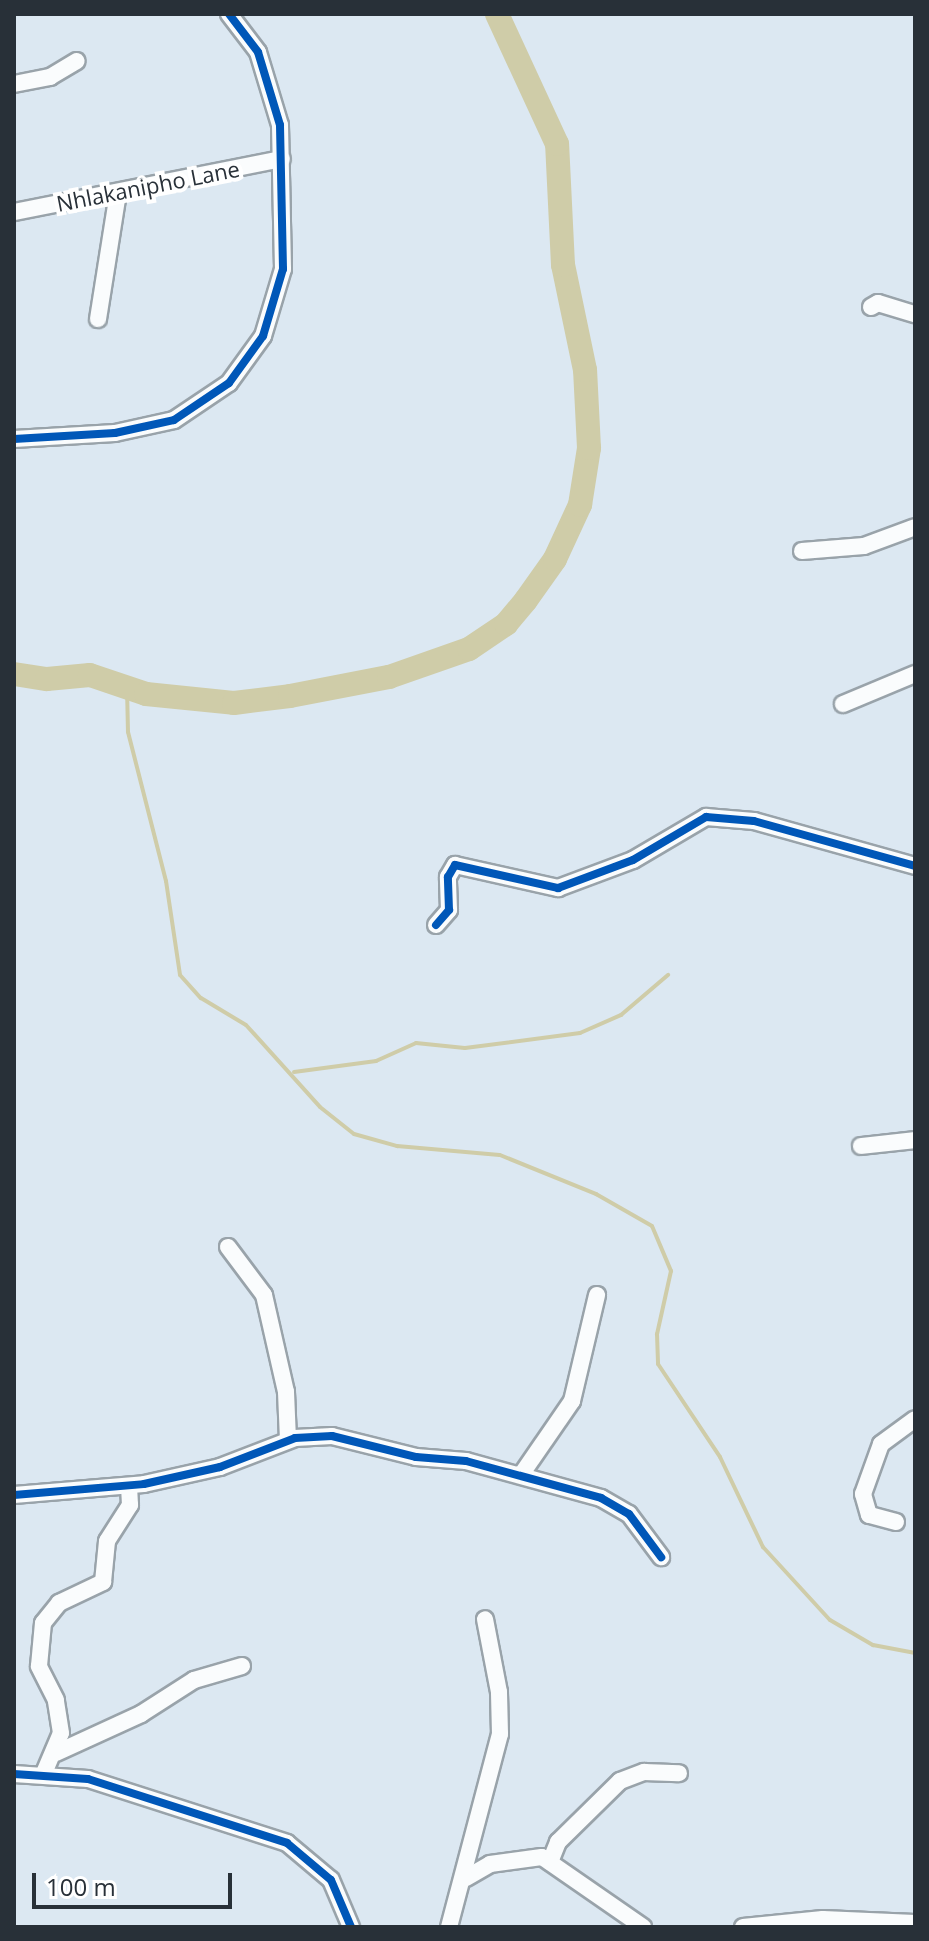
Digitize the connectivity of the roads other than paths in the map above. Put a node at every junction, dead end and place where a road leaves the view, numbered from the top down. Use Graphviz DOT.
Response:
graph roads {
  1 [pos="229,14"];
  2 [pos="77,61"];
  3 [pos="14,84"];
  4 [pos="282,159"];
  5 [pos="118,193"];
  6 [pos="14,212"];
  7 [pos="871,307"];
  8 [pos="915,314"];
  9 [pos="98,319"];
  10 [pos="14,439"];
  11 [pos="915,527"];
  12 [pos="802,551"];
  13 [pos="915,674"];
  14 [pos="843,704"];
  15 [pos="915,866"];
  16 [pos="436,925"];
  17 [pos="915,1140"];
  18 [pos="861,1146"];
  19 [pos="228,1247"];
  20 [pos="597,1295"];
  21 [pos="915,1419"];
  22 [pos="288,1440"];
  23 [pos="521,1475"];
  24 [pos="129,1486"];
  25 [pos="14,1495"];
  26 [pos="896,1522"];
  27 [pos="661,1557"];
  28 [pos="485,1619"];
  29 [pos="242,1666"];
  30 [pos="56,1753"];
  31 [pos="44,1773"];
  32 [pos="679,1773"];
  33 [pos="14,1774"];
  34 [pos="550,1862"];
  35 [pos="466,1878"];
  36 [pos="915,1923"];
  37 [pos="351,1927"];
  38 [pos="449,1927"];
  39 [pos="643,1927"];
  40 [pos="743,1927"];
  1 -- 4 [label="street"];
  2 -- 3 [label="street"];
  4 -- 5 [label="street, Nhlakanipho Lane"];
  4 -- 10 [label="street"];
  5 -- 6 [label="street, Nhlakanipho Lane"];
  5 -- 9 [label="street"];
  7 -- 8 [label="street"];
  11 -- 12 [label="street"];
  13 -- 14 [label="street"];
  15 -- 16 [label="street"];
  17 -- 18 [label="street"];
  19 -- 22 [label="street"];
  20 -- 23 [label="street"];
  21 -- 26 [label="street"];
  22 -- 23 [label="street"];
  22 -- 24 [label="street"];
  23 -- 27 [label="street"];
  24 -- 25 [label="street"];
  24 -- 30 [label="street"];
  28 -- 35 [label="street"];
  29 -- 30 [label="street"];
  30 -- 31 [label="street"];
  31 -- 33 [label="street"];
  31 -- 37 [label="street"];
  32 -- 34 [label="street"];
  34 -- 35 [label="street"];
  34 -- 39 [label="street"];
  35 -- 38 [label="street"];
  36 -- 40 [label="street"];
}
